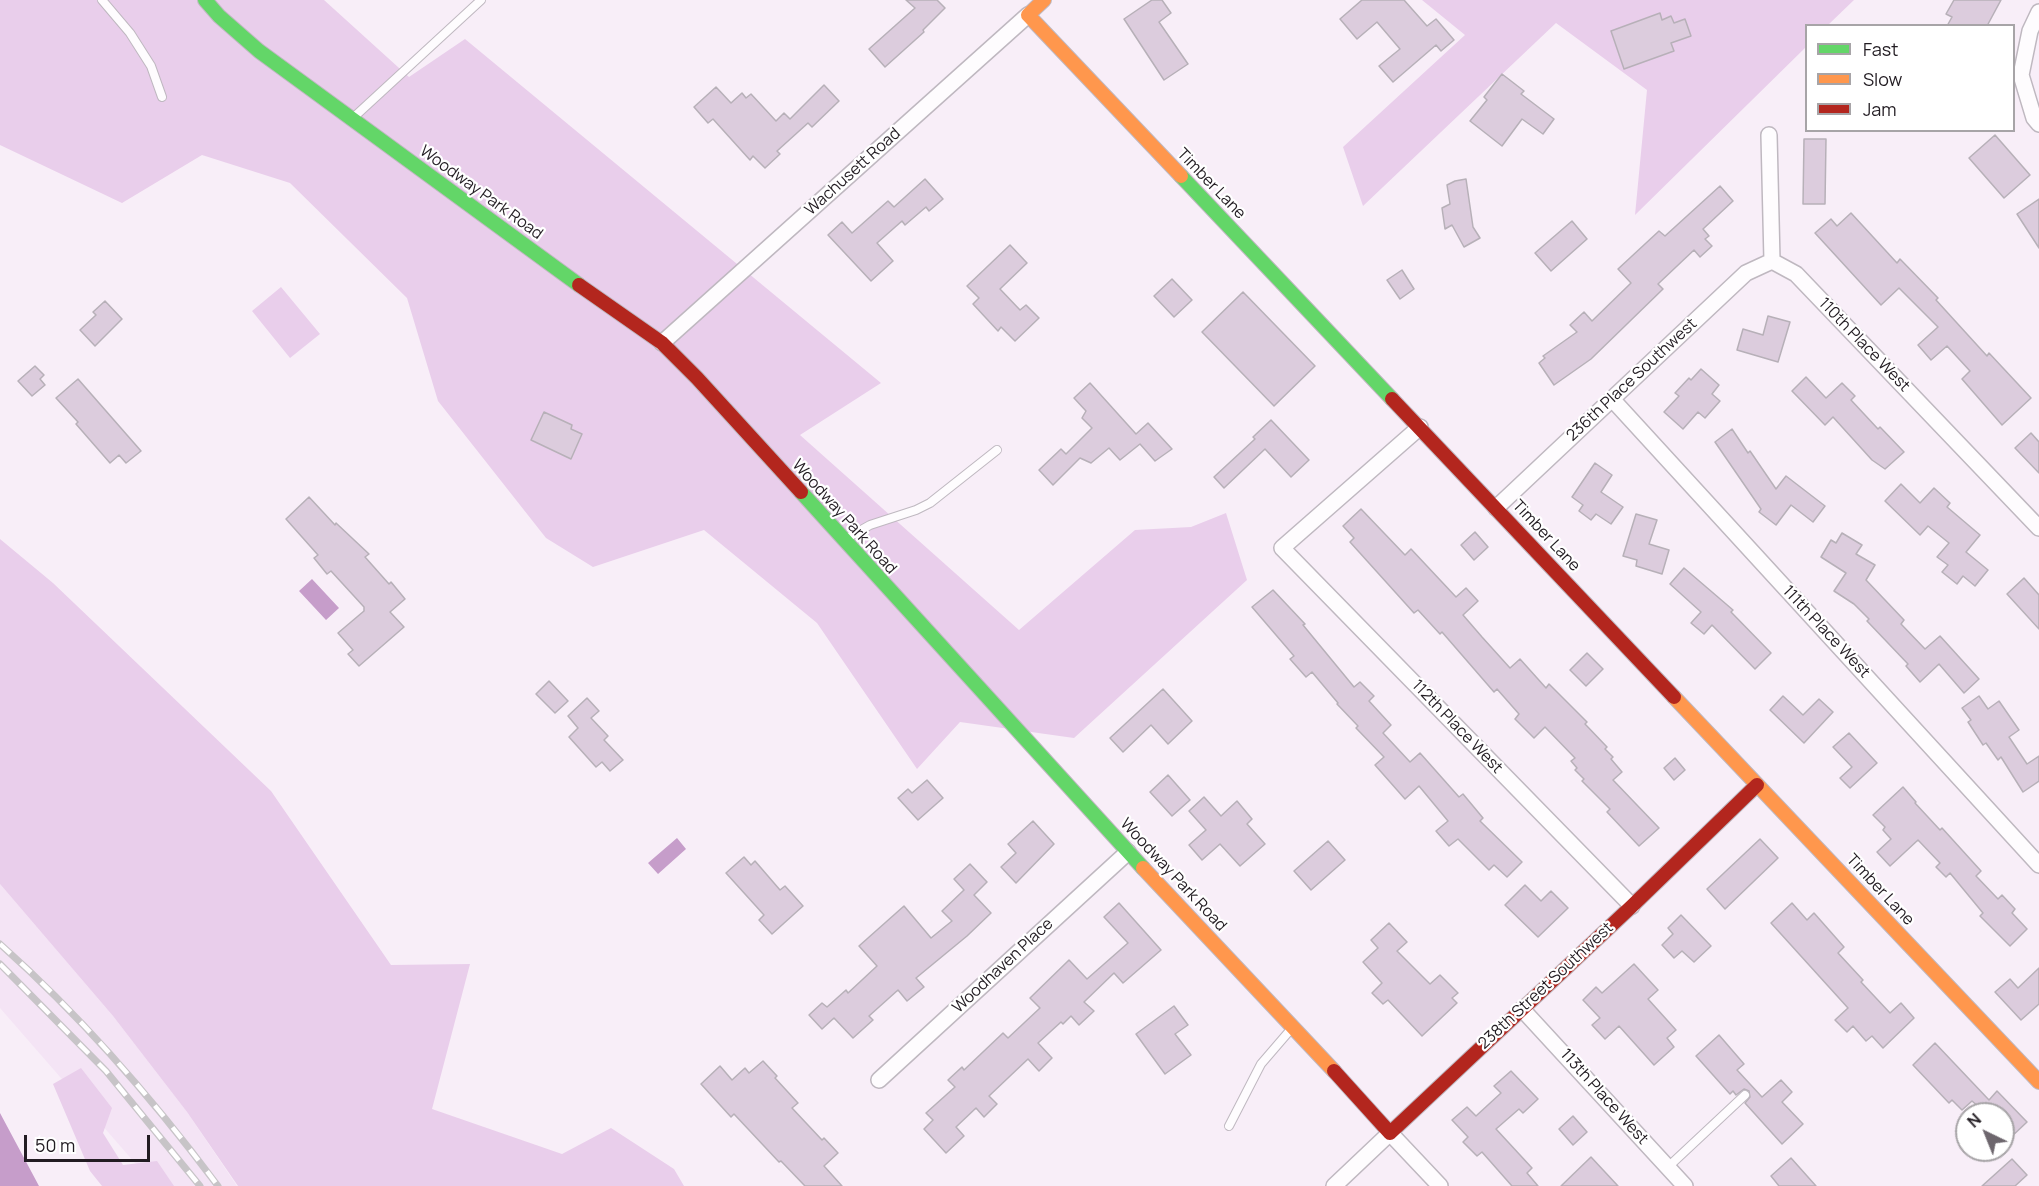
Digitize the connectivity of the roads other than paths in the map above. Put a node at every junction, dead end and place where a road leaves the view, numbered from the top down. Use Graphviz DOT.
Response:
graph roads {
  1 [pos="102,0"];
  2 [pos="205,0"];
  3 [pos="481,0"];
  4 [pos="1044,0"];
  5 [pos="2039,12"];
  6 [pos="1028,15"];
  7 [pos="162,97"];
  8 [pos="352,118"];
  9 [pos="2039,124"];
  10 [pos="1770,135"];
  11 [pos="1772,261"];
  12 [pos="662,343"];
  13 [pos="1612,399"];
  14 [pos="1420,427"];
  15 [pos="997,450"];
  16 [pos="1496,508"];
  17 [pos="2039,528"];
  18 [pos="844,541"];
  19 [pos="1757,785"];
  20 [pos="1128,852"];
  21 [pos="2039,865"];
  22 [pos="1632,906"];
  23 [pos="1522,1009"];
  24 [pos="1293,1027"];
  25 [pos="2038,1077"];
  26 [pos="879,1080"];
  27 [pos="1745,1095"];
  28 [pos="1229,1126"];
  29 [pos="1390,1133"];
  30 [pos="1668,1167"];
  31 [pos="1334,1186"];
  32 [pos="1440,1186"];
  33 [pos="1685,1186"];
  1 -- 7 [label="lane"];
  2 -- 8 [label="street, Woodway Park Road"];
  3 -- 8 [label="lane"];
  4 -- 6 [label="street, Wachusett Road"];
  5 -- 9 [label="street"];
  6 -- 12 [label="street, Wachusett Road"];
  6 -- 14 [label="street, Timber Lane"];
  8 -- 12 [label="street, Woodway Park Road"];
  10 -- 11 [label="street"];
  11 -- 13 [label="street, 236th Place Southwest"];
  11 -- 17 [label="street, 110th Place West"];
  12 -- 18 [label="street, Woodway Park Road"];
  13 -- 16 [label="street, 236th Place Southwest"];
  13 -- 21 [label="street, 111th Place West"];
  14 -- 16 [label="street, Timber Lane"];
  14 -- 22 [label="street, 112th Place West"];
  15 -- 18 [label="lane"];
  16 -- 19 [label="street, Timber Lane"];
  18 -- 20 [label="street, Woodway Park Road"];
  19 -- 22 [label="street, 238th Street Southwest"];
  19 -- 25 [label="street, Timber Lane"];
  20 -- 24 [label="street, Woodway Park Road"];
  20 -- 26 [label="street, Woodhaven Place"];
  22 -- 23 [label="street, 238th Street Southwest"];
  23 -- 29 [label="street, 238th Street Southwest"];
  23 -- 30 [label="street, 113th Place West"];
  24 -- 28 [label="lane"];
  24 -- 29 [label="street, Woodway Park Road"];
  27 -- 30 [label="lane"];
  29 -- 31 [label="street, 238th Street Southwest"];
  29 -- 32 [label="street"];
  30 -- 33 [label="street, 113th Place West"];
}
